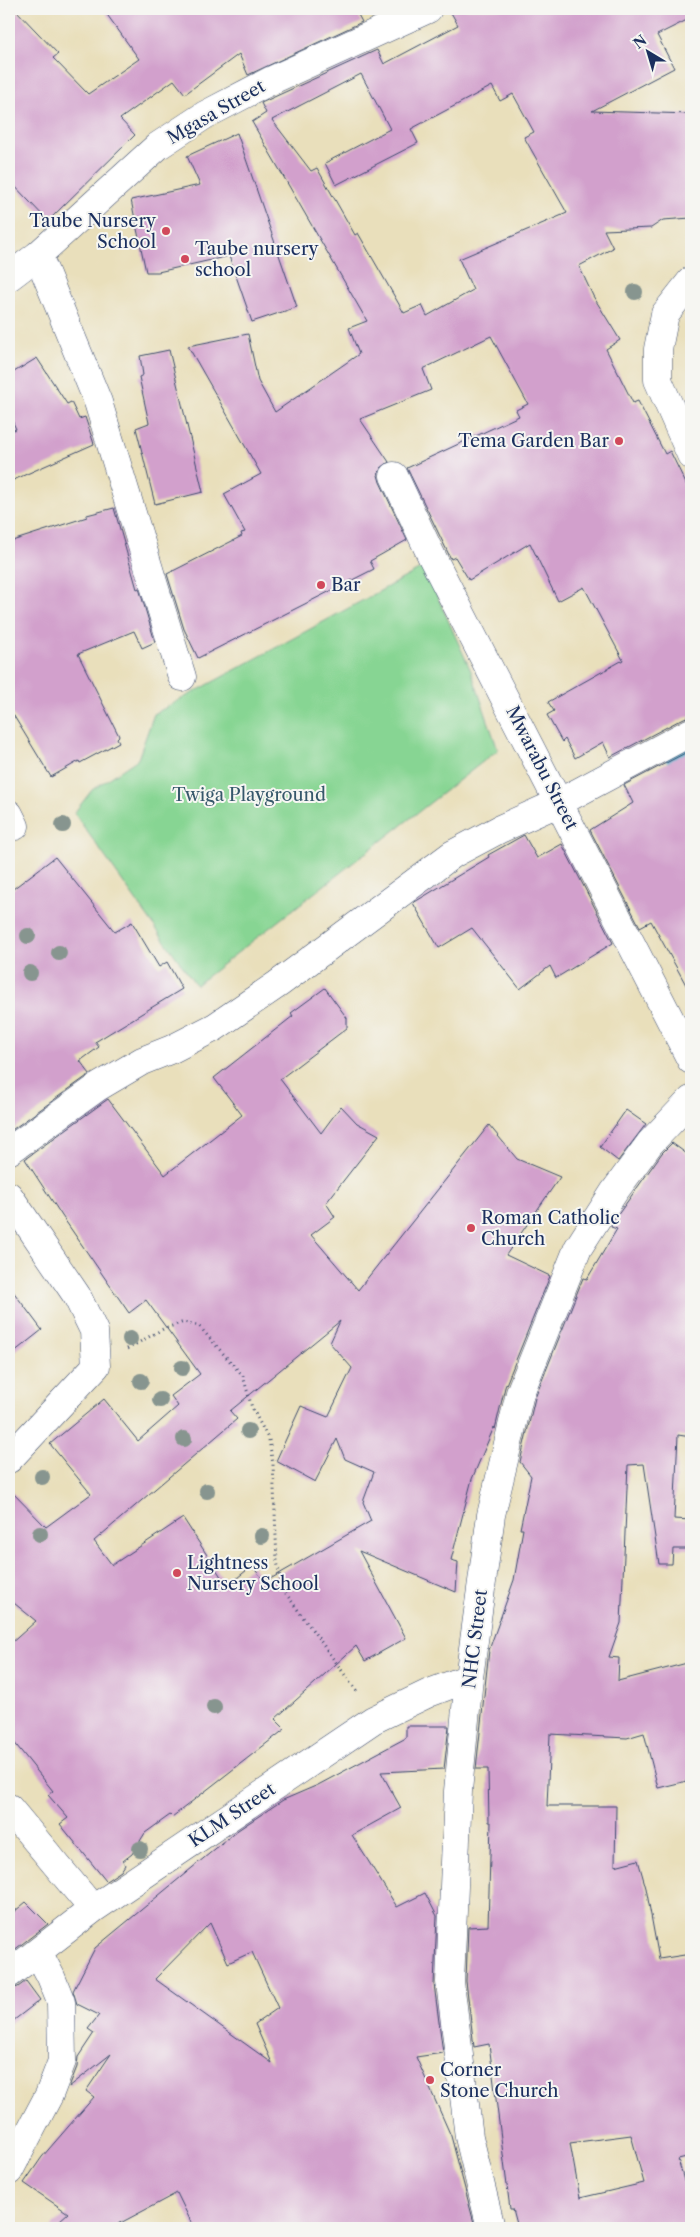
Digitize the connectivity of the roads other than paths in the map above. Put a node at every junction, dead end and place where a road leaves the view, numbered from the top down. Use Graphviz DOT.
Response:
graph roads {
  1 [pos="428,9"];
  2 [pos="38,255"];
  3 [pos="9,277"];
  4 [pos="691,281"];
  5 [pos="691,455"];
  6 [pos="394,476"];
  7 [pos="182,677"];
  8 [pos="691,732"];
  9 [pos="560,802"];
  10 [pos="691,1060"];
  11 [pos="691,1100"];
  12 [pos="9,1152"];
  13 [pos="9,1196"];
  14 [pos="9,1459"];
  15 [pos="469,1678"];
  16 [pos="9,1808"];
  17 [pos="93,1909"];
  18 [pos="38,1952"];
  19 [pos="9,1974"];
  20 [pos="9,2171"];
  21 [pos="491,2228"];
  1 -- 2 [label="street, Mgasa Street"];
  2 -- 3 [label="street, Mgasa Street"];
  2 -- 7 [label="street"];
  4 -- 5 [label="street"];
  6 -- 9 [label="street, Mwarabu Street"];
  8 -- 9 [label="street"];
  9 -- 10 [label="street, Mwarabu Street"];
  9 -- 12 [label="street"];
  11 -- 15 [label="street, NHC Street"];
  13 -- 14 [label="street"];
  15 -- 17 [label="street, KLM Street"];
  15 -- 21 [label="street, NHC Street"];
  16 -- 17 [label="street"];
  17 -- 18 [label="street, KLM Street"];
  18 -- 19 [label="street, KLM Street"];
  18 -- 20 [label="street"];
}
